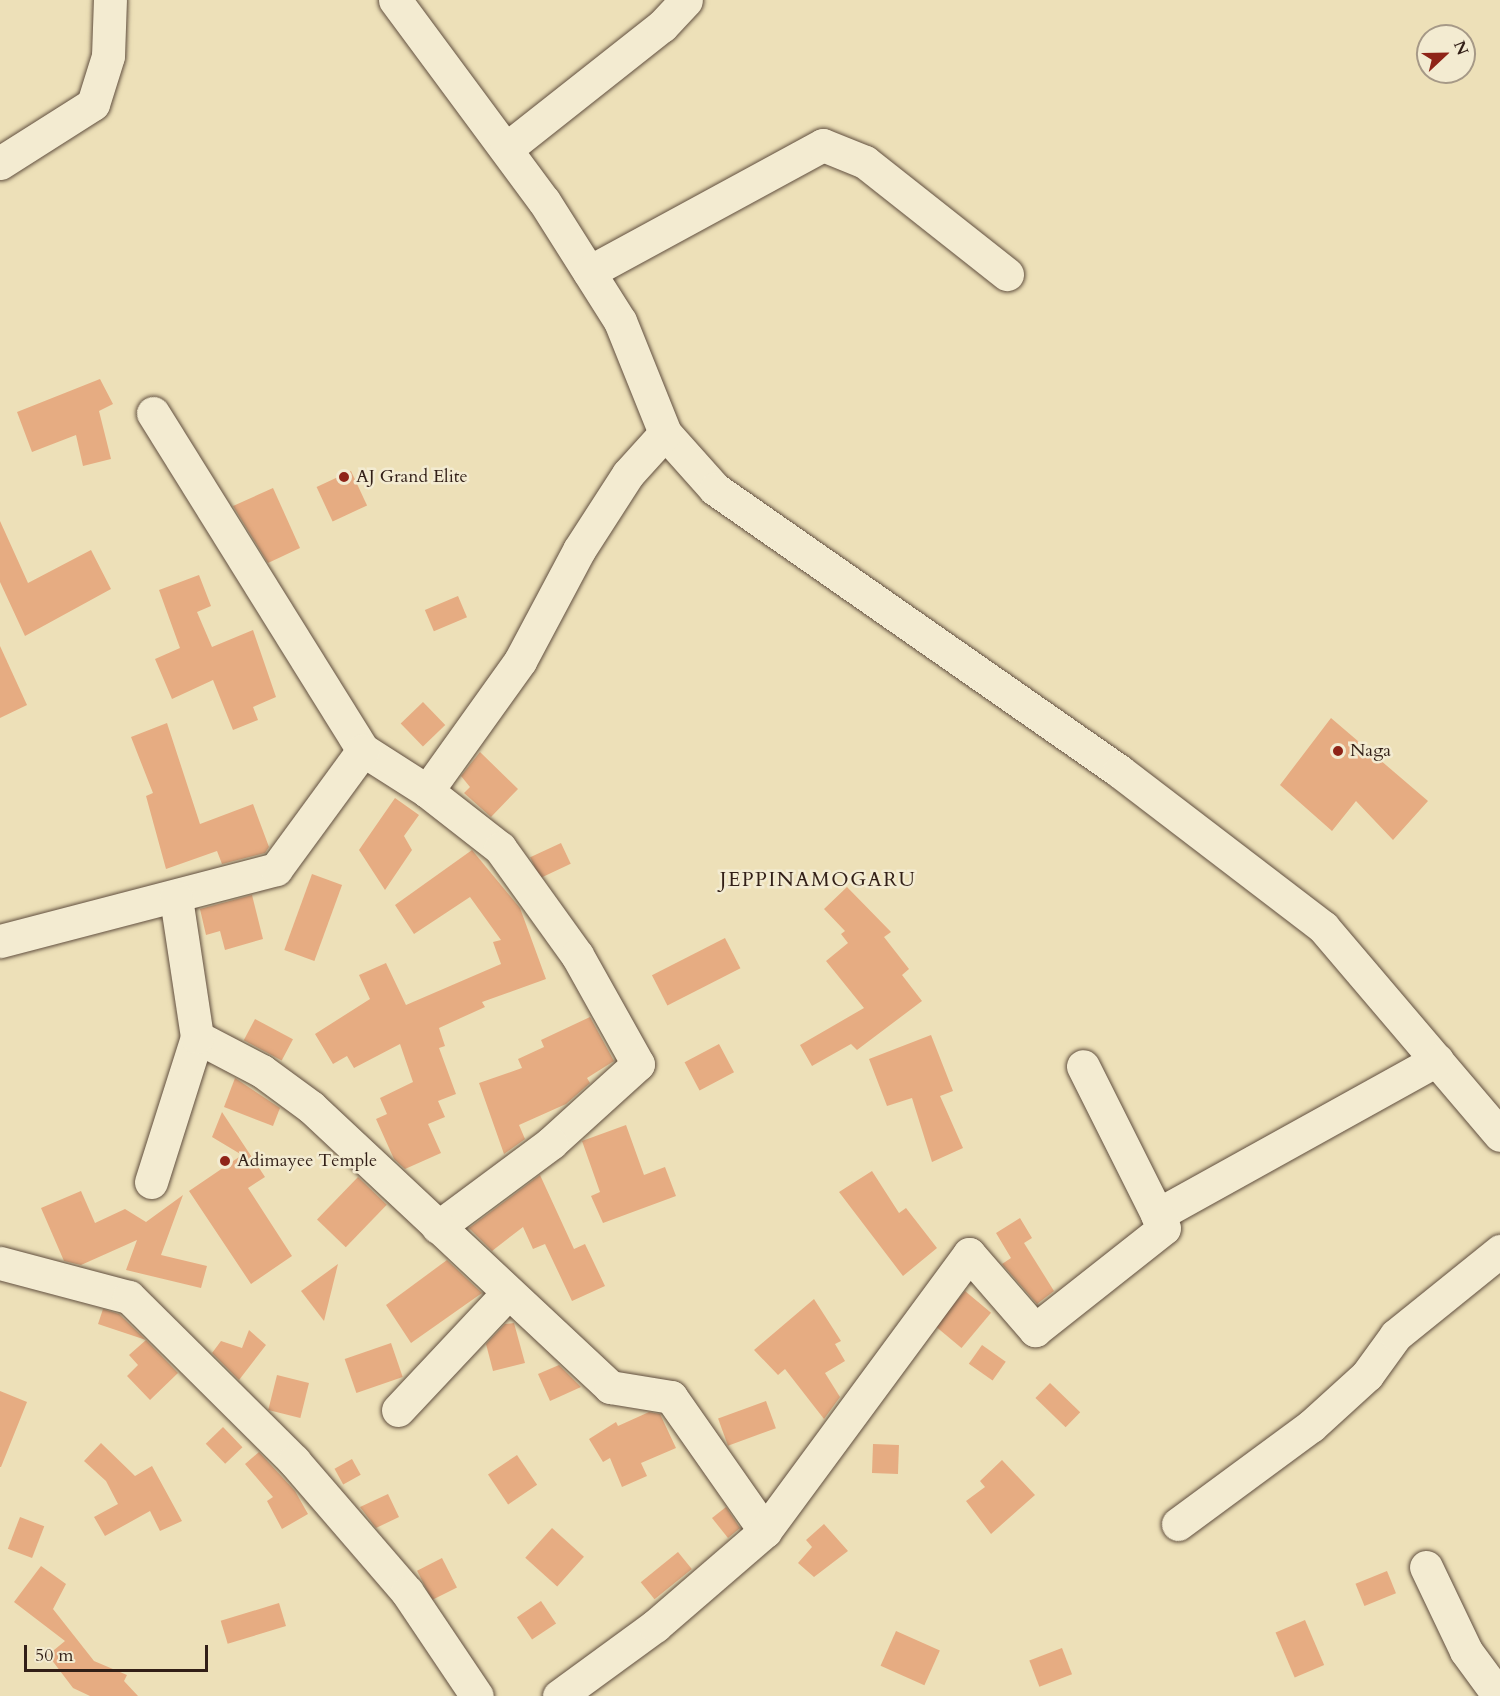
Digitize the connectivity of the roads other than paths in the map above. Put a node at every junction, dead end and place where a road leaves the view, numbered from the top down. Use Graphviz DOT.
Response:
graph roads {
  1 [pos="110,0"];
  2 [pos="394,0"];
  3 [pos="686,0"];
  4 [pos="506,150"];
  5 [pos="0,163"];
  6 [pos="589,272"];
  7 [pos="1007,274"];
  8 [pos="153,413"];
  9 [pos="665,433"];
  10 [pos="363,750"];
  11 [pos="428,791"];
  12 [pos="176,898"];
  13 [pos="0,941"];
  14 [pos="197,1037"];
  15 [pos="1437,1060"];
  16 [pos="1083,1066"];
  17 [pos="1500,1135"];
  18 [pos="151,1182"];
  19 [pos="1156,1215"];
  20 [pos="438,1227"];
  21 [pos="1500,1251"];
  22 [pos="0,1263"];
  23 [pos="508,1293"];
  24 [pos="399,1410"];
  25 [pos="1178,1524"];
  26 [pos="765,1531"];
  27 [pos="1426,1567"];
  28 [pos="477,1696"];
  29 [pos="559,1696"];
  30 [pos="1498,1696"];
  1 -- 5 [label="street"];
  2 -- 4 [label="street"];
  3 -- 4 [label="street"];
  4 -- 6 [label="street"];
  6 -- 7 [label="street"];
  6 -- 9 [label="street"];
  8 -- 10 [label="street"];
  9 -- 11 [label="street"];
  9 -- 15 [label="street"];
  10 -- 11 [label="street"];
  10 -- 12 [label="street"];
  11 -- 20 [label="street"];
  12 -- 13 [label="street"];
  12 -- 14 [label="street"];
  14 -- 18 [label="street"];
  14 -- 20 [label="street"];
  15 -- 17 [label="street"];
  15 -- 19 [label="street"];
  16 -- 19 [label="street"];
  19 -- 26 [label="street"];
  20 -- 23 [label="street"];
  21 -- 25 [label="street"];
  22 -- 28 [label="street"];
  23 -- 24 [label="street"];
  23 -- 26 [label="street"];
  26 -- 29 [label="street"];
  27 -- 30 [label="street"];
}
